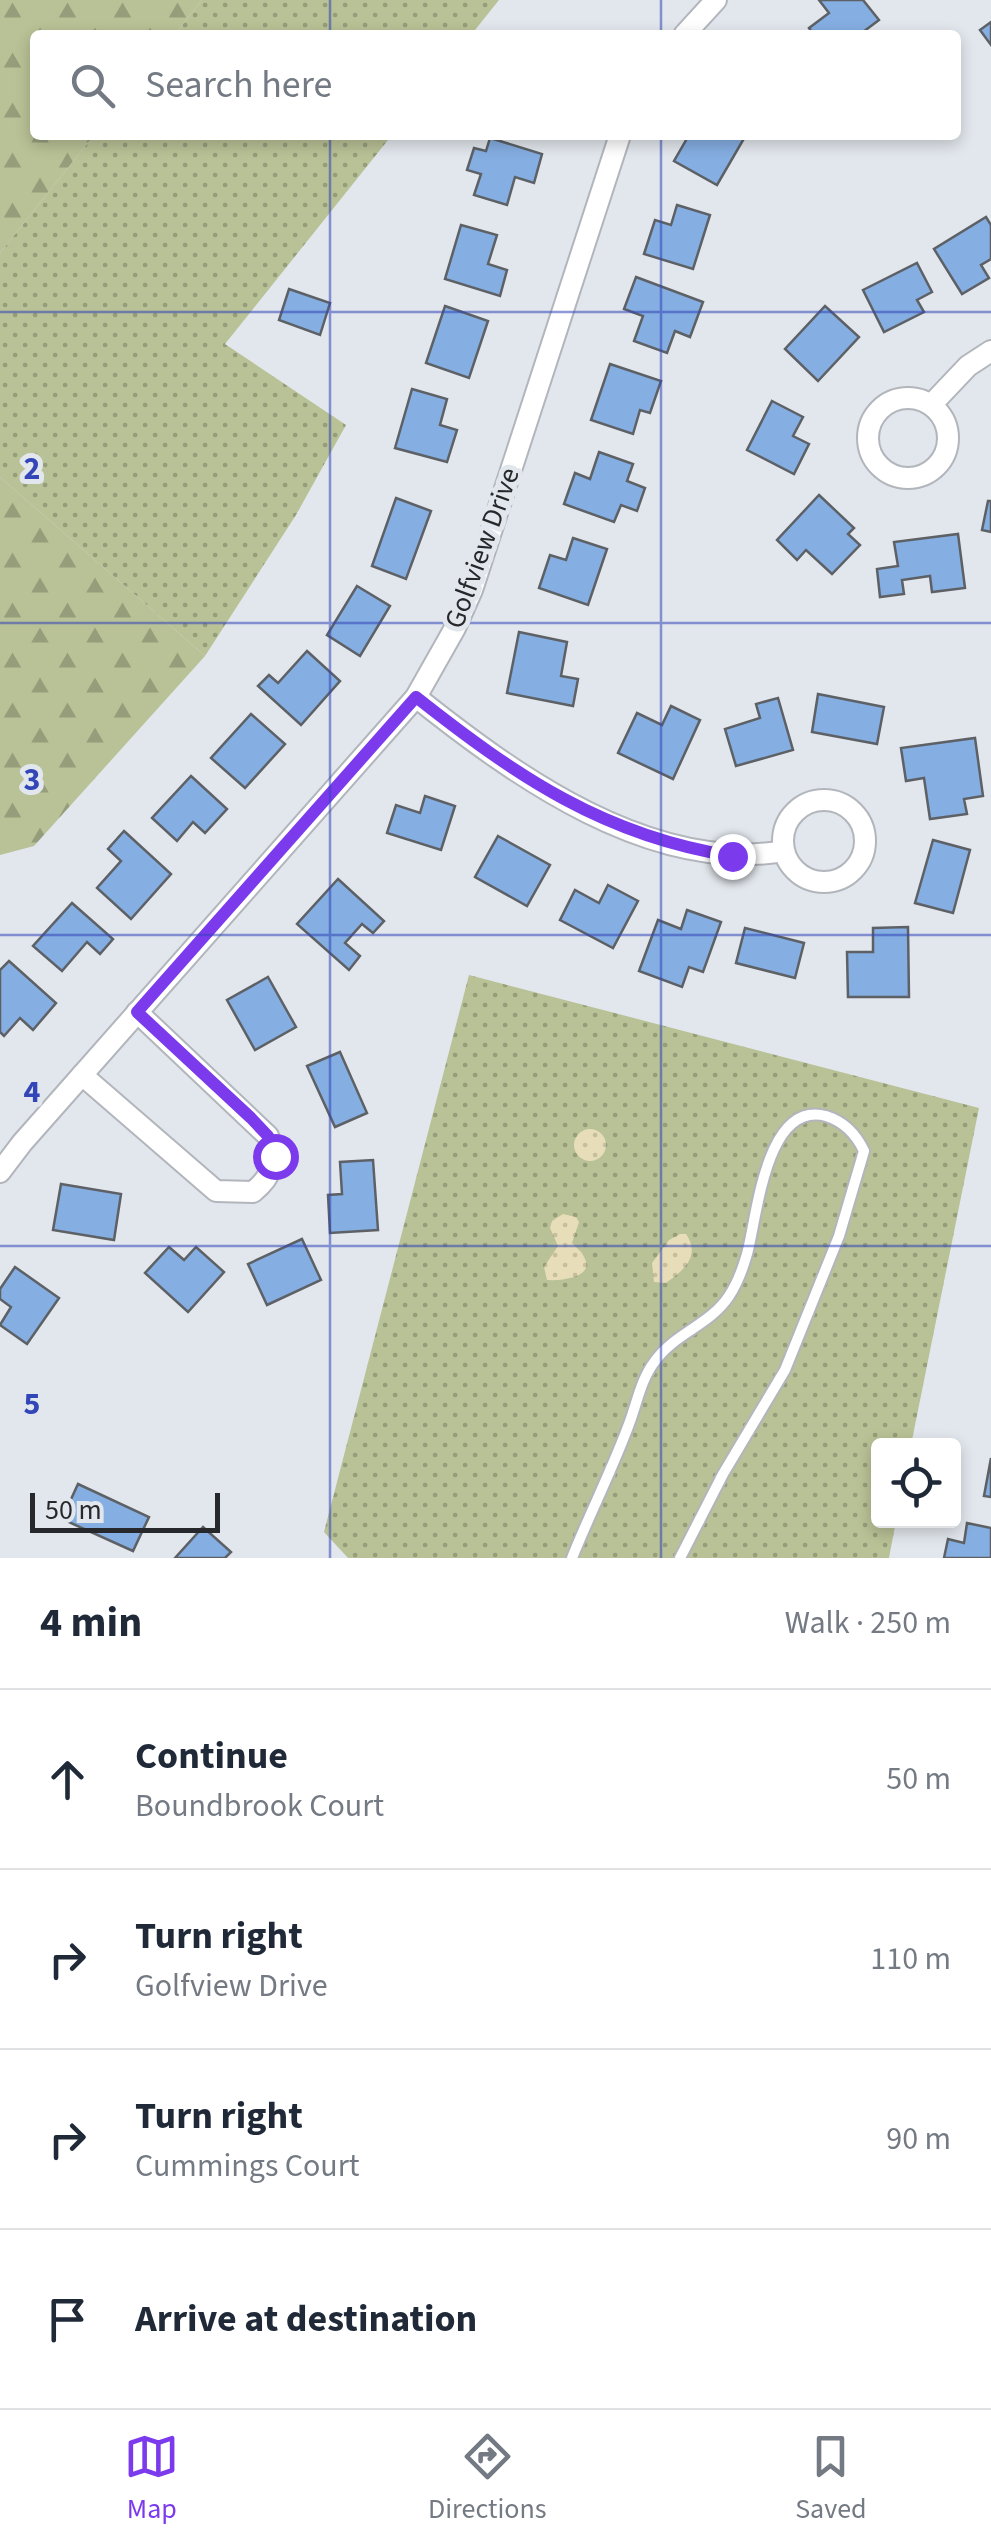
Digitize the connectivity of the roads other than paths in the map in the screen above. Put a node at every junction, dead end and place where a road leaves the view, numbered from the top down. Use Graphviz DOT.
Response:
graph roads {
  1 [pos="716,0"];
  2 [pos="689,30"];
  3 [pos="618,140"];
  4 [pos="991,351"];
  5 [pos="931,405"];
  6 [pos="416,697"];
  7 [pos="784,851"];
  8 [pos="137,1012"];
  9 [pos="82,1075"];
  10 [pos="0,1172"];
  11 [pos="572,1558"];
  12 [pos="680,1558"];
  1 -- 2 [label="street"];
  3 -- 6 [label="street, Golfview Drive"];
  4 -- 5 [label="street"];
  5 -- 5 [label="street"];
  6 -- 7 [label="street"];
  6 -- 8 [label="street, Golfview Drive"];
  7 -- 7 [label="street"];
  8 -- 9 [label="street, Golfview Drive"];
  8 -- 9 [label="street"];
  9 -- 10 [label="street, Golfview Drive"];
  11 -- 12 [label="lane"];
}
